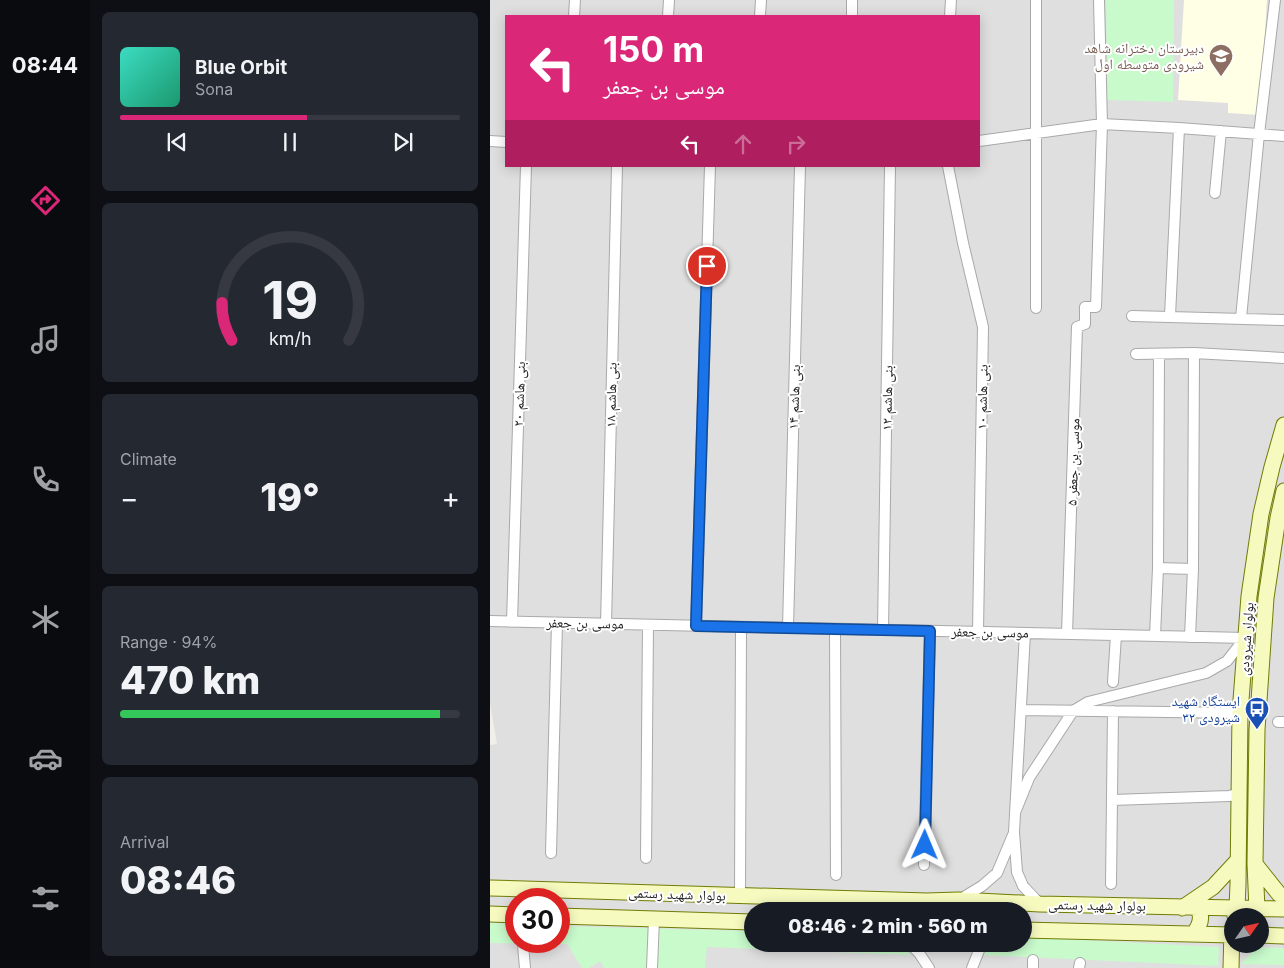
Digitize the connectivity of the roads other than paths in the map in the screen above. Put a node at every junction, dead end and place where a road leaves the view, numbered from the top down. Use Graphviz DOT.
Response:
graph roads {
  1 [pos="575,0"];
  2 [pos="669,0"];
  3 [pos="761,0"];
  4 [pos="852,0"];
  5 [pos="951,0"];
  6 [pos="1036,0"];
  7 [pos="1099,0"];
  8 [pos="1275,0"];
  9 [pos="574,15"];
  10 [pos="668,15"];
  11 [pos="760,15"];
  12 [pos="852,15"];
  13 [pos="950,15"];
  14 [pos="1102,124"];
  15 [pos="1179,128"];
  16 [pos="1220,131"];
  17 [pos="1037,134"];
  18 [pos="1259,134"];
  19 [pos="1284,136"];
  20 [pos="490,141"];
  21 [pos="980,141"];
  22 [pos="505,142"];
  23 [pos="526,167"];
  24 [pos="617,167"];
  25 [pos="710,167"];
  26 [pos="800,167"];
  27 [pos="890,167"];
  28 [pos="948,167"];
  29 [pos="1214,193"];
  30 [pos="1036,308"];
  31 [pos="1132,316"];
  32 [pos="1170,316"];
  33 [pos="1241,318"];
  34 [pos="1284,320"];
  35 [pos="1194,353"];
  36 [pos="1136,354"];
  37 [pos="1159,354"];
  38 [pos="1284,358"];
  39 [pos="1284,424"];
  40 [pos="1284,491"];
  41 [pos="1158,568"];
  42 [pos="1193,569"];
  43 [pos="490,621"];
  44 [pos="512,622"];
  45 [pos="558,623"];
  46 [pos="606,624"];
  47 [pos="648,624"];
  48 [pos="696,626"];
  49 [pos="741,627"];
  50 [pos="788,628"];
  51 [pos="835,629"];
  52 [pos="884,630"];
  53 [pos="930,631"];
  54 [pos="978,632"];
  55 [pos="1025,633"];
  56 [pos="1067,634"];
  57 [pos="1116,635"];
  58 [pos="1154,636"];
  59 [pos="1190,636"];
  60 [pos="1246,638"];
  61 [pos="1113,682"];
  62 [pos="1021,710"];
  63 [pos="1074,711"];
  64 [pos="1113,711"];
  65 [pos="1240,713"];
  66 [pos="1234,795"];
  67 [pos="1112,800"];
  68 [pos="1016,810"];
  69 [pos="1014,832"];
  70 [pos="551,853"];
  71 [pos="646,858"];
  72 [pos="1238,860"];
  73 [pos="1256,864"];
  74 [pos="924,865"];
  75 [pos="836,875"];
  76 [pos="1111,884"];
  77 [pos="490,888"];
  78 [pos="740,895"];
  79 [pos="1284,896"];
  80 [pos="958,900"];
  81 [pos="1040,904"];
  82 [pos="1182,908"];
  83 [pos="1198,908"];
  84 [pos="1236,908"];
  85 [pos="1257,908"];
  86 [pos="1284,909"];
  87 [pos="1224,911"];
  88 [pos="1269,911"];
  89 [pos="490,914"];
  90 [pos="505,915"];
  91 [pos="570,916"];
  92 [pos="654,919"];
  93 [pos="744,922"];
  94 [pos="1032,930"];
  95 [pos="1224,933"];
  96 [pos="1194,934"];
  97 [pos="1269,935"];
  98 [pos="1284,936"];
  99 [pos="919,952"];
  100 [pos="978,952"];
  101 [pos="524,953"];
  102 [pos="1231,953"];
  103 [pos="525,968"];
  104 [pos="652,968"];
  105 [pos="929,968"];
  106 [pos="972,968"];
  107 [pos="1231,968"];
  1 -- 9 [label="street"];
  2 -- 10 [label="street"];
  3 -- 11 [label="street"];
  4 -- 12 [label="street"];
  5 -- 13 [label="street"];
  6 -- 17 [label="street"];
  7 -- 14 [label="street"];
  8 -- 18 [label="street"];
  14 -- 15 [label="street"];
  14 -- 17 [label="street"];
  14 -- 56 [label="street, موسی بن جعفر ۵"];
  15 -- 16 [label="street"];
  15 -- 32 [label="street"];
  16 -- 18 [label="street"];
  16 -- 29 [label="street"];
  17 -- 21 [label="street"];
  17 -- 30 [label="street"];
  18 -- 19 [label="street"];
  18 -- 33 [label="street"];
  20 -- 22 [label="street"];
  23 -- 44 [label="street, بنی هاشم ۲۰"];
  24 -- 46 [label="street, بنی هاشم ۱۸"];
  25 -- 48 [label="street"];
  26 -- 50 [label="street, بنی هاشم ۱۴"];
  27 -- 52 [label="street, بنی هاشم ۱۲"];
  28 -- 54 [label="street, بنی هاشم ۱۰"];
  31 -- 32 [label="street"];
  32 -- 33 [label="street"];
  33 -- 34 [label="street"];
  35 -- 37 [label="street"];
  35 -- 38 [label="street"];
  35 -- 42 [label="street"];
  36 -- 37 [label="street"];
  37 -- 41 [label="street"];
  39 -- 60 [label="main road, بولوار شیرودی"];
  40 -- 73 [label="main road, بولوار شیرودی"];
  41 -- 42 [label="street"];
  41 -- 58 [label="street"];
  42 -- 59 [label="street"];
  43 -- 44 [label="street, موسی بن جعفر"];
  44 -- 45 [label="street, موسی بن جعفر"];
  45 -- 46 [label="street, موسی بن جعفر"];
  45 -- 70 [label="street"];
  46 -- 47 [label="street, موسی بن جعفر"];
  47 -- 48 [label="street, موسی بن جعفر"];
  47 -- 71 [label="street"];
  48 -- 49 [label="street, موسی بن جعفر"];
  49 -- 50 [label="street, موسی بن جعفر"];
  49 -- 78 [label="street"];
  50 -- 51 [label="street, موسی بن جعفر"];
  51 -- 52 [label="street, موسی بن جعفر"];
  51 -- 75 [label="street"];
  52 -- 53 [label="street, موسی بن جعفر"];
  53 -- 54 [label="street, موسی بن جعفر"];
  53 -- 74 [label="street"];
  54 -- 55 [label="street, موسی بن جعفر"];
  55 -- 56 [label="street, موسی بن جعفر"];
  55 -- 62 [label="street"];
  56 -- 57 [label="street, موسی بن جعفر"];
  57 -- 58 [label="street, موسی بن جعفر"];
  57 -- 61 [label="street"];
  58 -- 59 [label="street, موسی بن جعفر"];
  59 -- 60 [label="street, موسی بن جعفر"];
  60 -- 63 [label="street"];
  60 -- 65 [label="main road, بولوار شیرودی"];
  62 -- 63 [label="street"];
  62 -- 68 [label="street"];
  63 -- 64 [label="street"];
  63 -- 68 [label="street"];
  64 -- 65 [label="street"];
  64 -- 67 [label="street"];
  65 -- 66 [label="main road, بولوار شیرودی"];
  66 -- 67 [label="street"];
  66 -- 72 [label="main road, بولوار شیرودی"];
  67 -- 76 [label="street"];
  68 -- 69 [label="street"];
  69 -- 80 [label="street"];
  69 -- 81 [label="street"];
  72 -- 82 [label="main road"];
  72 -- 84 [label="main road, بولوار شیرودی"];
  73 -- 79 [label="main road"];
  73 -- 85 [label="main road, بولوار شیرودی"];
  77 -- 78 [label="main road, بولوار شهید رستمی"];
  78 -- 80 [label="main road, بولوار شهید رستمی"];
  80 -- 81 [label="main road, بولوار شهید رستمی"];
  81 -- 82 [label="main road, بولوار شهید رستمی"];
  82 -- 83 [label="main road, بولوار شهید رستمی"];
  83 -- 87 [label="main road, بولوار شهید رستمی"];
  83 -- 96 [label="main road"];
  86 -- 88 [label="main road, بولوار شهید رستمی"];
  89 -- 90 [label="main road"];
  91 -- 92 [label="main road, بولوار شهید رستمی"];
  92 -- 93 [label="main road, بولوار شهید رستمی"];
  92 -- 104 [label="street"];
  94 -- 96 [label="main road, بولوار شهید رستمی"];
  95 -- 96 [label="main road, بولوار شهید رستمی"];
  97 -- 98 [label="main road"];
  99 -- 105 [label="street"];
  100 -- 106 [label="street"];
  101 -- 103 [label="street"];
  102 -- 107 [label="main road"];
}
